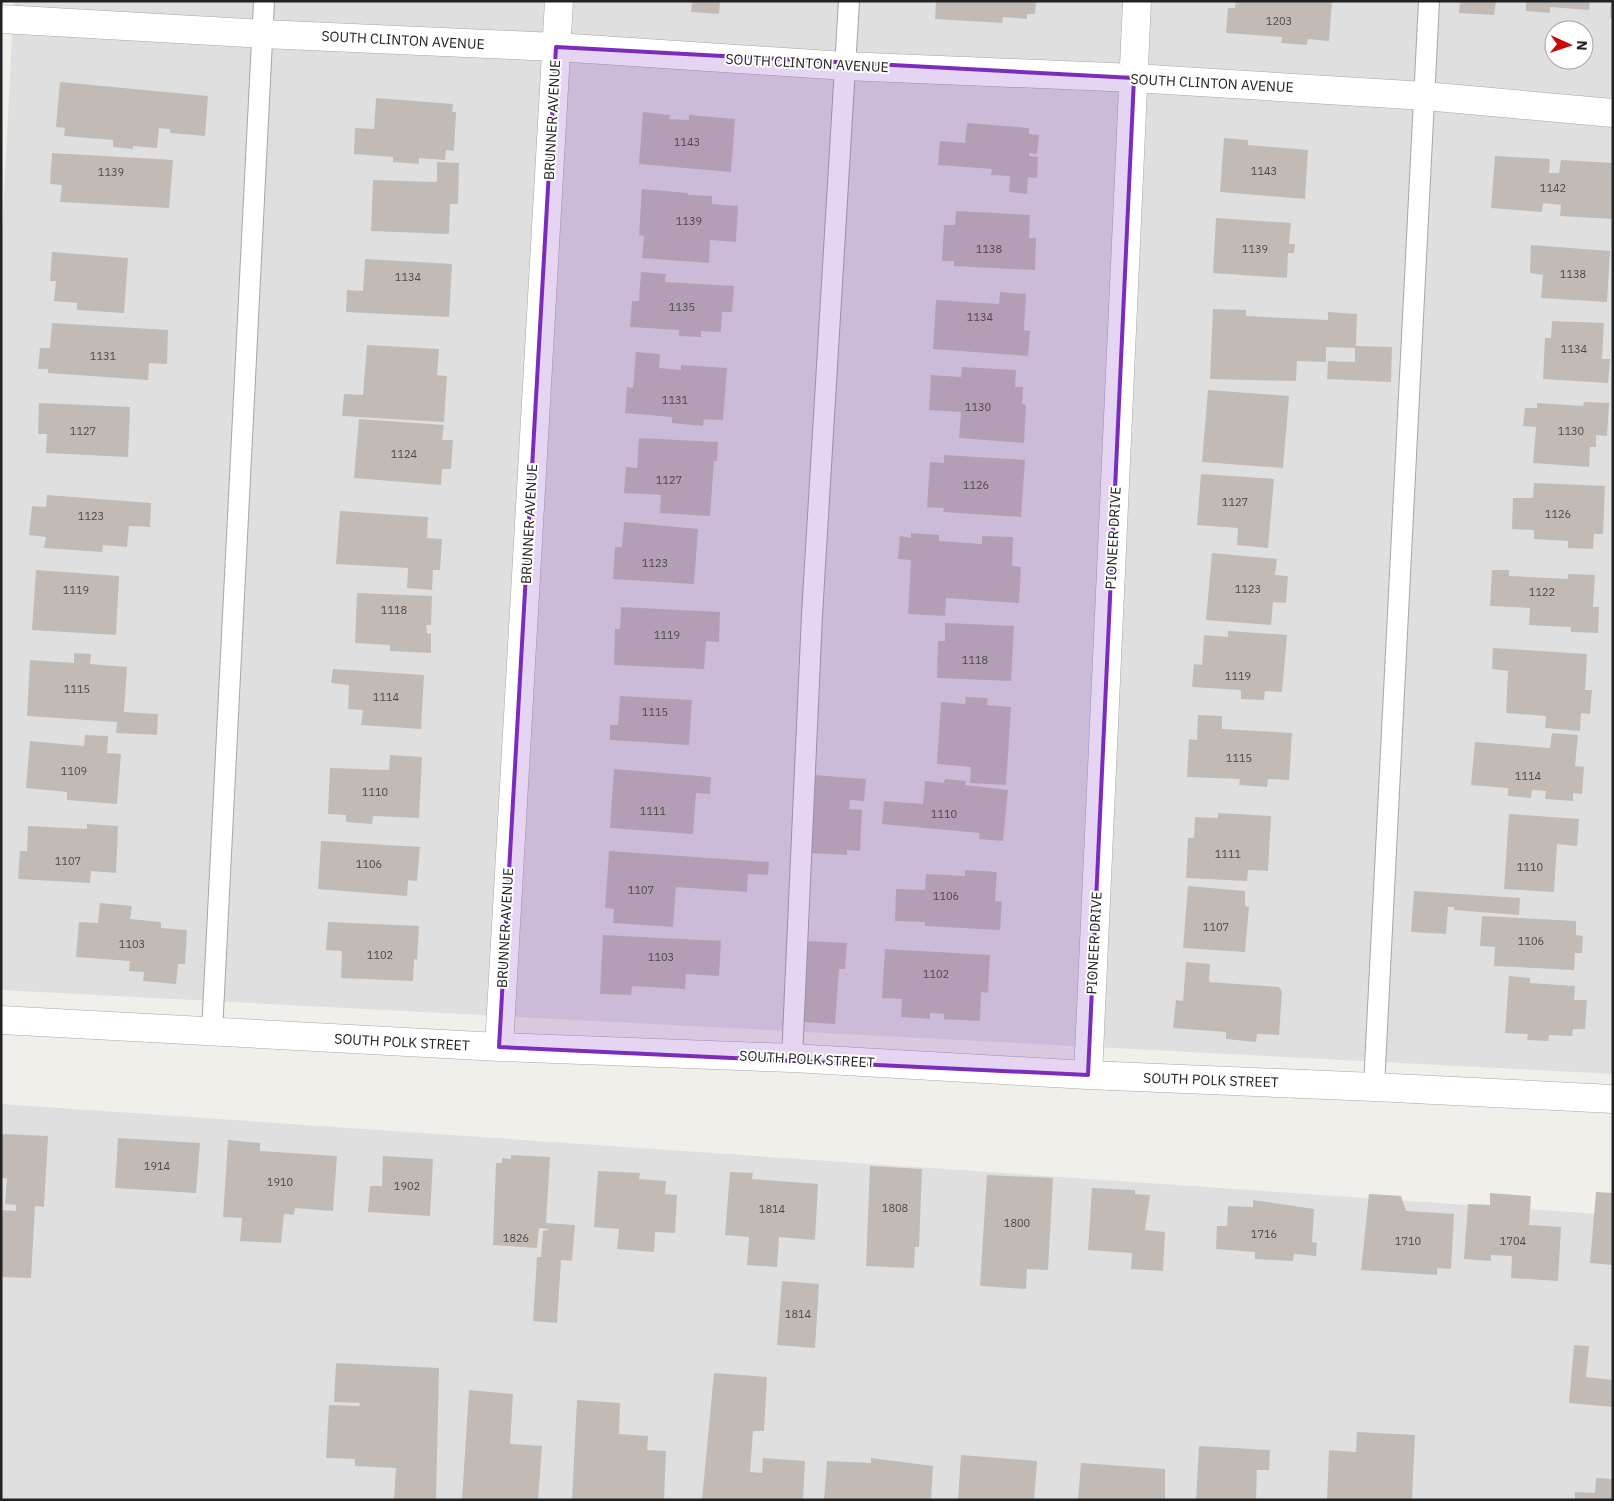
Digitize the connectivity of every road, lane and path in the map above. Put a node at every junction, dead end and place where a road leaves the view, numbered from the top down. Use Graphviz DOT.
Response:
graph roads {
  1 [pos="264,1"];
  2 [pos="559,1"];
  3 [pos="849,1"];
  4 [pos="1137,1"];
  5 [pos="1429,1"];
  6 [pos="1,19"];
  7 [pos="263,34"];
  8 [pos="556,47"];
  9 [pos="845,66"];
  10 [pos="1134,78"];
  11 [pos="1425,96"];
  12 [pos="1613,113"];
  13 [pos="1,1020"];
  14 [pos="212,1032"];
  15 [pos="499,1047"];
  16 [pos="792,1058"];
  17 [pos="1088,1075"];
  18 [pos="1374,1087"];
  19 [pos="1613,1100"];
  1 -- 7 [label="lane"];
  2 -- 8 [label="street, BRUNNER AVENUE"];
  3 -- 9 [label="lane"];
  4 -- 10 [label="street, PIONEER DRIVE"];
  5 -- 11 [label="lane"];
  6 -- 7 [label="street, SOUTH CLINTON AVENUE"];
  7 -- 8 [label="street, SOUTH CLINTON AVENUE"];
  7 -- 14 [label="lane"];
  8 -- 9 [label="street, SOUTH CLINTON AVENUE"];
  8 -- 15 [label="street, BRUNNER AVENUE"];
  9 -- 10 [label="street, SOUTH CLINTON AVENUE"];
  9 -- 16 [label="lane"];
  10 -- 11 [label="street, SOUTH CLINTON AVENUE"];
  10 -- 17 [label="street, PIONEER DRIVE"];
  11 -- 12 [label="street, SOUTH CLINTON AVENUE"];
  11 -- 18 [label="lane"];
  13 -- 14 [label="street, SOUTH POLK STREET"];
  14 -- 15 [label="street, SOUTH POLK STREET"];
  15 -- 16 [label="street, SOUTH POLK STREET"];
  16 -- 17 [label="street, SOUTH POLK STREET"];
  17 -- 18 [label="street, SOUTH POLK STREET"];
  18 -- 19 [label="street, SOUTH POLK STREET"];
}
